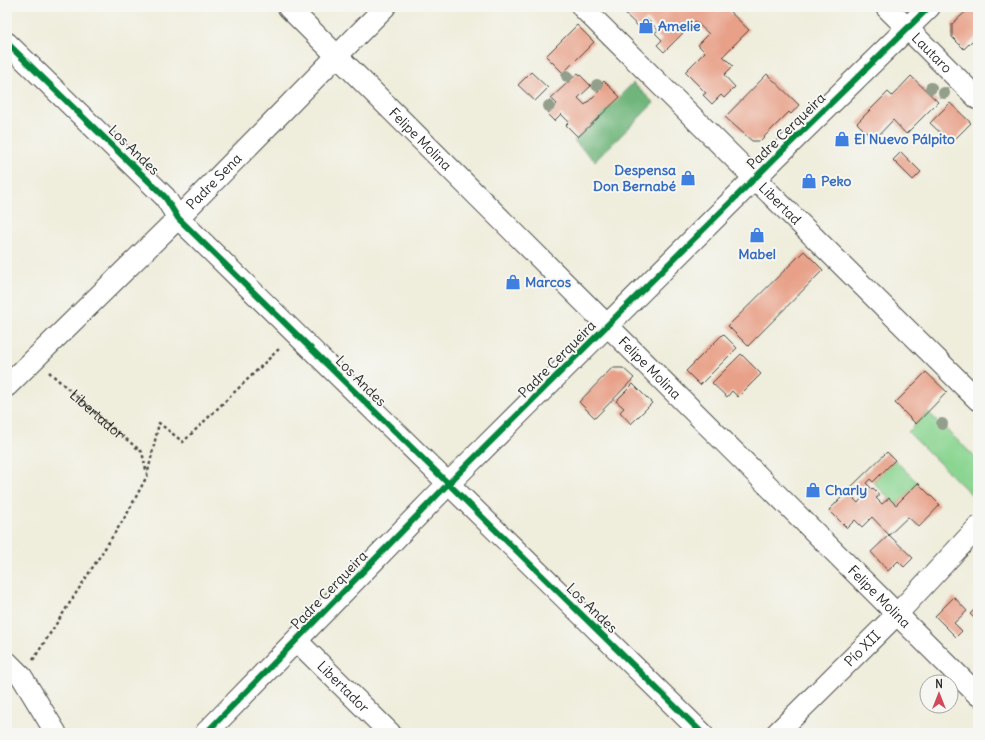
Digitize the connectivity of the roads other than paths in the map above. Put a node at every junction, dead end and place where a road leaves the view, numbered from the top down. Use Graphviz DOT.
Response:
graph roads {
  1 [pos="288,7"];
  2 [pos="385,7"];
  3 [pos="582,7"];
  4 [pos="886,7"];
  5 [pos="929,7"];
  6 [pos="908,28"];
  7 [pos="7,43"];
  8 [pos="337,55"];
  9 [pos="978,99"];
  10 [pos="755,178"];
  11 [pos="178,218"];
  12 [pos="607,326"];
  13 [pos="11,374"];
  14 [pos="978,400"];
  15 [pos="448,484"];
  16 [pos="978,527"];
  17 [pos="897,614"];
  18 [pos="297,641"];
  19 [pos="7,662"];
  20 [pos="978,695"];
  21 [pos="56,733"];
  22 [pos="206,733"];
  23 [pos="390,733"];
  24 [pos="702,733"];
  25 [pos="777,733"];
  1 -- 8 [label="street, Felipe Molina"];
  2 -- 8 [label="street, Padre Sena"];
  3 -- 10 [label="street, Libertad"];
  4 -- 6 [label="street, Lautaro"];
  5 -- 6 [label="street, Padre Cerqueira"];
  6 -- 9 [label="street, Lautaro"];
  6 -- 10 [label="street, Padre Cerqueira"];
  7 -- 11 [label="street, Los Andes"];
  8 -- 11 [label="street, Padre Sena"];
  8 -- 12 [label="street, Felipe Molina"];
  10 -- 12 [label="street, Padre Cerqueira"];
  10 -- 14 [label="street, Libertad"];
  11 -- 13 [label="street, Padre Sena"];
  11 -- 15 [label="street, Los Andes"];
  12 -- 15 [label="street, Padre Cerqueira"];
  12 -- 17 [label="street, Felipe Molina"];
  15 -- 18 [label="street, Padre Cerqueira"];
  15 -- 24 [label="street, Los Andes"];
  16 -- 17 [label="street, Pío XII"];
  17 -- 20 [label="street, Felipe Molina"];
  17 -- 25 [label="street, Pío XII"];
  18 -- 22 [label="street, Padre Cerqueira"];
  18 -- 23 [label="street, Libertador"];
  19 -- 21 [label="street"];
}
